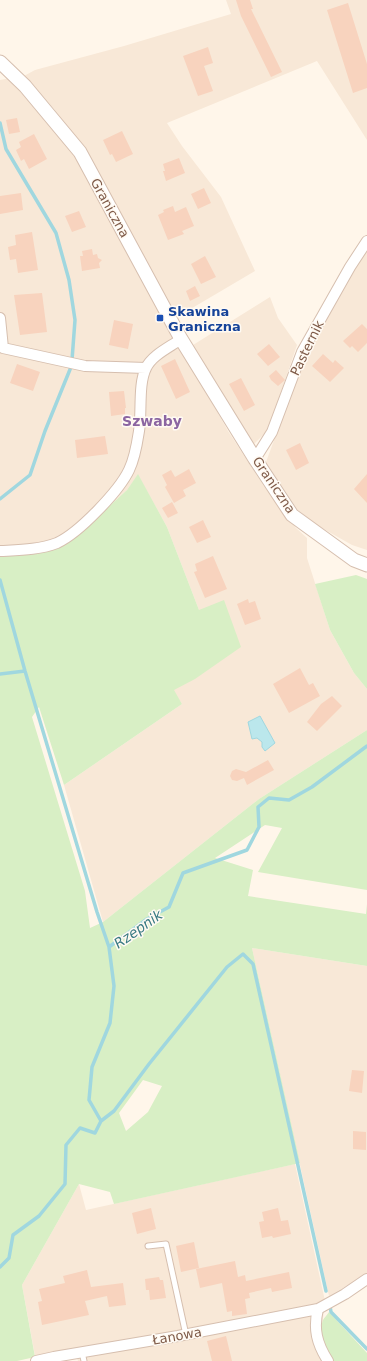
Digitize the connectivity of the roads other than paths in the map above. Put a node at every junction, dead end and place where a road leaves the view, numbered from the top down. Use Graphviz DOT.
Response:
graph roads {
  1 [pos="0,62"];
  2 [pos="367,240"];
  3 [pos="0,318"];
  4 [pos="181,339"];
  5 [pos="146,368"];
  6 [pos="255,459"];
  7 [pos="0,552"];
  8 [pos="367,566"];
  9 [pos="148,1246"];
  10 [pos="367,1279"];
  11 [pos="318,1309"];
  12 [pos="186,1335"];
  13 [pos="83,1357"];
  14 [pos="36,1361"];
  15 [pos="328,1361"];
  1 -- 4 [label="street, Graniczna"];
  2 -- 6 [label="street, Pasternik"];
  3 -- 5 [label="street"];
  4 -- 5 [label="street"];
  4 -- 6 [label="street, Graniczna"];
  5 -- 7 [label="street"];
  6 -- 8 [label="street, Graniczna"];
  9 -- 12 [label="lane"];
  10 -- 11 [label="street, Łanowa"];
  11 -- 12 [label="street, Łanowa"];
  11 -- 15 [label="street"];
  12 -- 13 [label="street, Łanowa"];
  13 -- 14 [label="street, Łanowa"];
}
